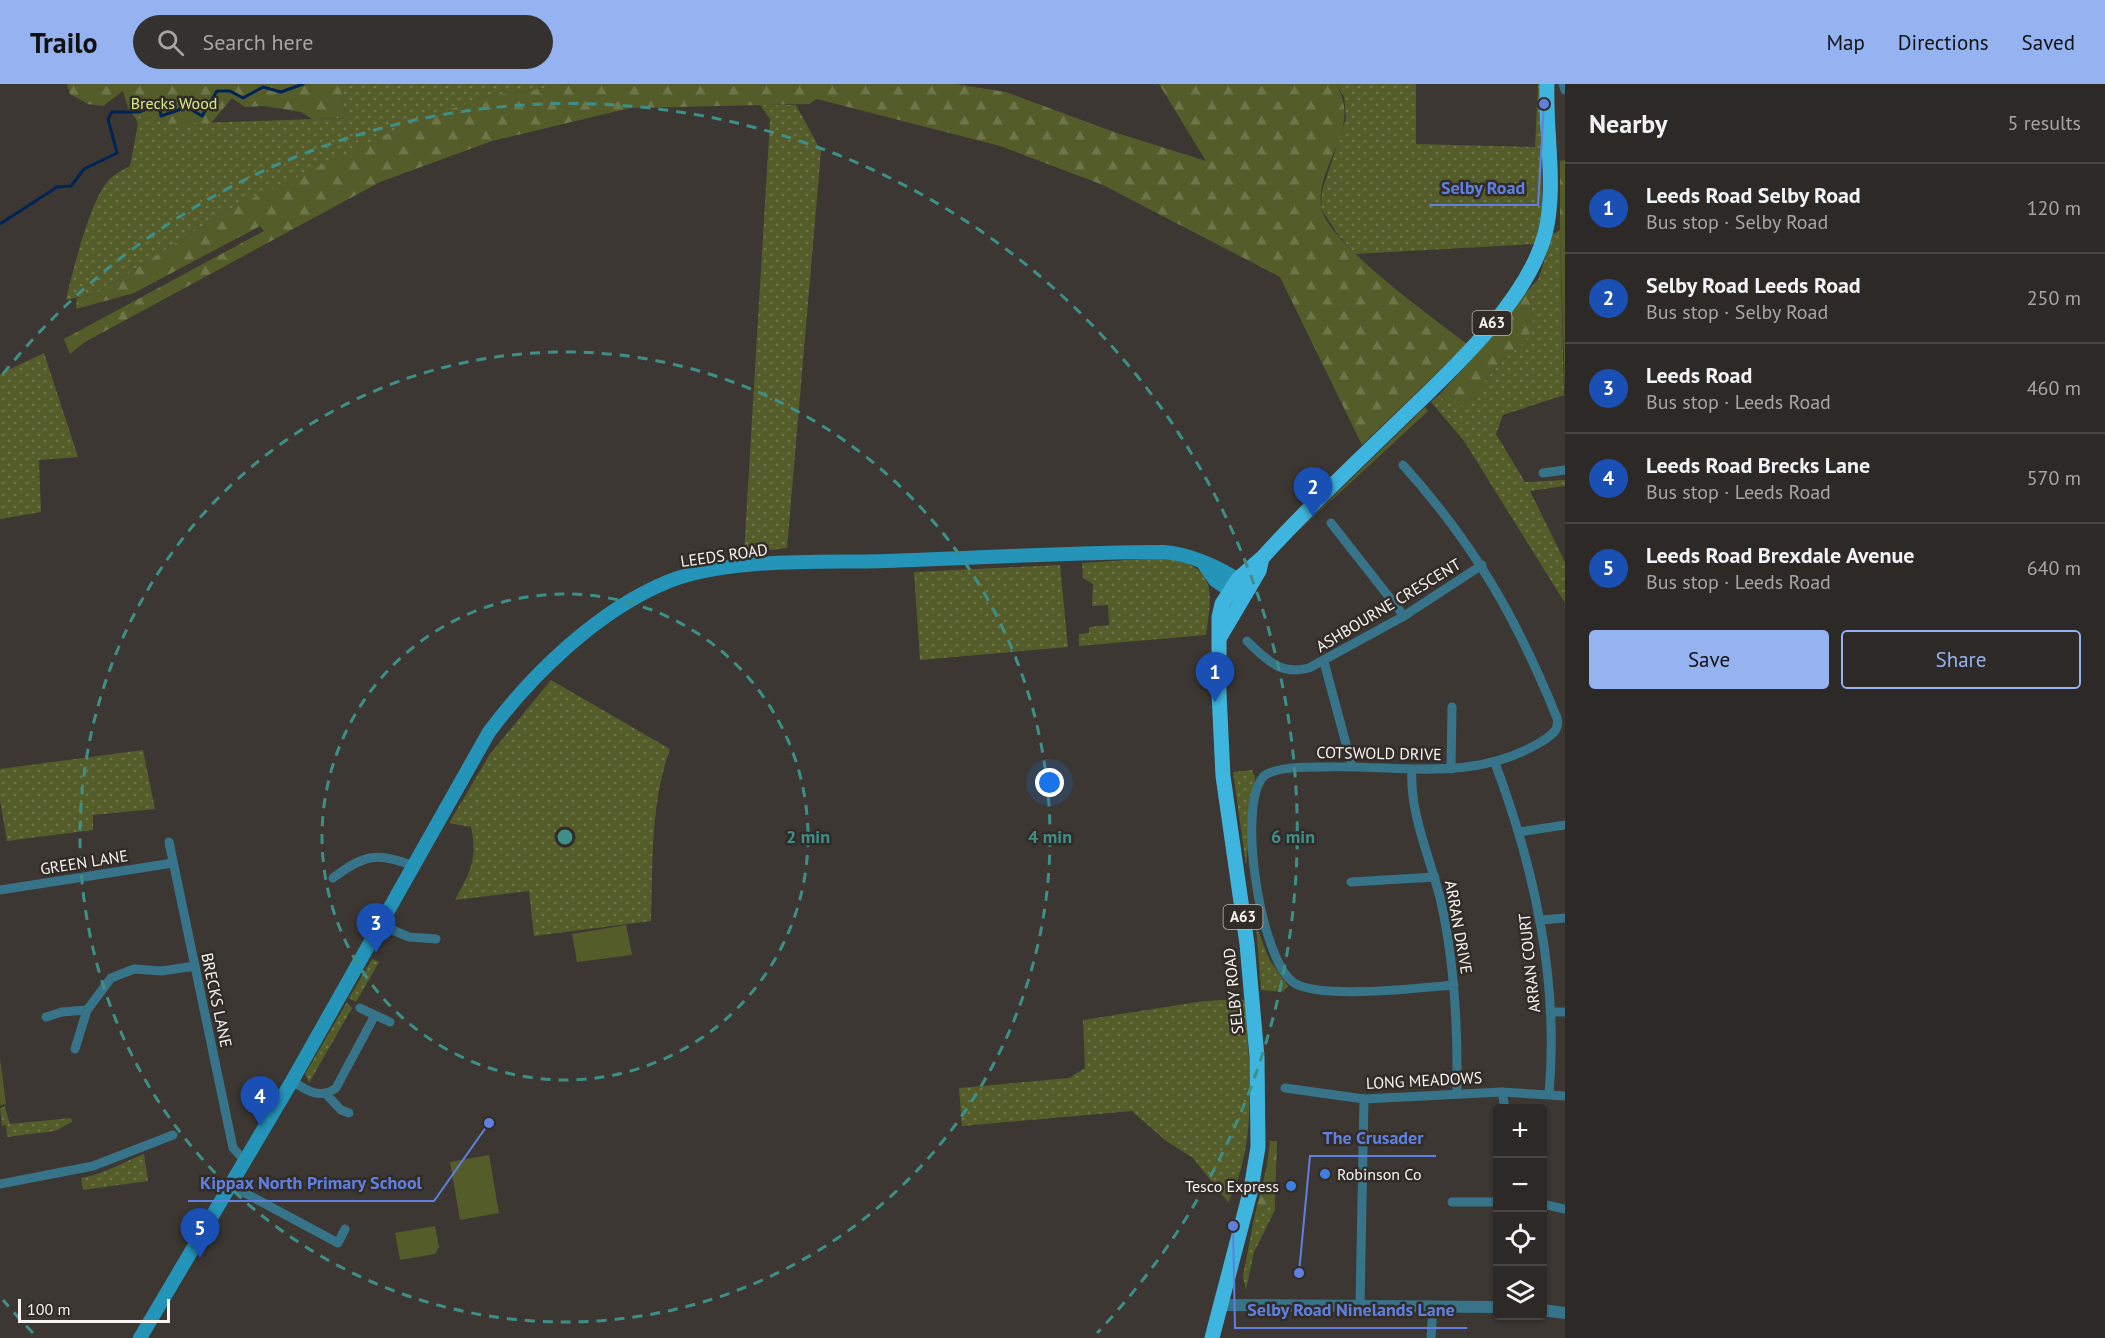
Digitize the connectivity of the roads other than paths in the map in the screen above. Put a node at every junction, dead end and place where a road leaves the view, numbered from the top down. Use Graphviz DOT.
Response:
graph roads {
  1 [pos="1547,84"];
  2 [pos="1563,84"];
  3 [pos="1565,90"];
  4 [pos="1403,465"];
  5 [pos="1565,470"];
  6 [pos="1543,473"];
  7 [pos="1331,523"];
  8 [pos="1482,565"];
  9 [pos="1240,589"];
  10 [pos="1404,616"];
  11 [pos="1247,641"];
  12 [pos="1324,662"];
  13 [pos="1452,707"];
  14 [pos="1495,763"];
  15 [pos="1352,766"];
  16 [pos="1412,769"];
  17 [pos="1451,769"];
  18 [pos="1565,825"];
  19 [pos="1519,832"];
  20 [pos="169,842"];
  21 [pos="173,863"];
  22 [pos="414,866"];
  23 [pos="1435,877"];
  24 [pos="333,878"];
  25 [pos="1351,882"];
  26 [pos="0,890"];
  27 [pos="1565,918"];
  28 [pos="1541,920"];
  29 [pos="381,925"];
  30 [pos="436,939"];
  31 [pos="195,966"];
  32 [pos="1454,984"];
  33 [pos="360,1008"];
  34 [pos="87,1010"];
  35 [pos="1550,1012"];
  36 [pos="1565,1012"];
  37 [pos="46,1017"];
  38 [pos="374,1017"];
  39 [pos="390,1022"];
  40 [pos="75,1049"];
  41 [pos="292,1081"];
  42 [pos="1285,1088"];
  43 [pos="1502,1092"];
  44 [pos="1458,1093"];
  45 [pos="326,1094"];
  46 [pos="1549,1094"];
  47 [pos="1565,1096"];
  48 [pos="1364,1099"];
  49 [pos="1504,1104"];
  50 [pos="349,1113"];
  51 [pos="173,1135"];
  52 [pos="244,1160"];
  53 [pos="0,1185"];
  54 [pos="230,1185"];
  55 [pos="1452,1202"];
  56 [pos="1493,1202"];
  57 [pos="1547,1205"];
  58 [pos="1565,1209"];
  59 [pos="345,1228"];
  60 [pos="1220,1305"];
  61 [pos="1360,1305"];
  62 [pos="1433,1306"];
  63 [pos="1493,1307"];
  64 [pos="1547,1311"];
  65 [pos="1565,1313"];
  66 [pos="140,1338"];
  67 [pos="1212,1338"];
  68 [pos="1431,1338"];
  1 -- 9 [label="highway, SELBY ROAD / A63"];
  2 -- 3 [label="street"];
  4 -- 8 [label="street, COTSWOLD DRIVE"];
  5 -- 6 [label="street"];
  7 -- 10 [label="street"];
  8 -- 10 [label="street, ASHBOURNE CRESCENT"];
  8 -- 14 [label="street, COTSWOLD DRIVE"];
  9 -- 22 [label="main road, LEEDS ROAD"];
  9 -- 60 [label="highway, SELBY ROAD / A63"];
  10 -- 12 [label="street, ASHBOURNE CRESCENT"];
  11 -- 12 [label="street, ASHBOURNE CRESCENT"];
  12 -- 15 [label="street"];
  13 -- 17 [label="street"];
  14 -- 17 [label="street, COTSWOLD DRIVE"];
  14 -- 19 [label="street, ARRAN COURT"];
  15 -- 16 [label="street, COTSWOLD DRIVE"];
  15 -- 32 [label="street, COTSWOLD DRIVE"];
  16 -- 17 [label="street, COTSWOLD DRIVE"];
  16 -- 23 [label="street, ARRAN DRIVE"];
  18 -- 19 [label="street"];
  19 -- 28 [label="street, ARRAN COURT"];
  20 -- 21 [label="street, BRECKS LANE"];
  21 -- 26 [label="street, GREEN LANE"];
  21 -- 31 [label="street, BRECKS LANE"];
  22 -- 24 [label="street"];
  22 -- 29 [label="main road, LEEDS ROAD"];
  23 -- 25 [label="street"];
  23 -- 32 [label="street, ARRAN DRIVE"];
  27 -- 28 [label="street"];
  28 -- 35 [label="street, ARRAN COURT"];
  29 -- 30 [label="street"];
  29 -- 41 [label="main road, LEEDS ROAD"];
  31 -- 34 [label="street"];
  31 -- 52 [label="street, BRECKS LANE"];
  32 -- 44 [label="street, ARRAN DRIVE"];
  33 -- 38 [label="street"];
  34 -- 37 [label="street"];
  34 -- 40 [label="street"];
  35 -- 36 [label="street"];
  35 -- 46 [label="street, ARRAN COURT"];
  38 -- 39 [label="street"];
  38 -- 45 [label="street"];
  41 -- 45 [label="street"];
  41 -- 52 [label="main road, LEEDS ROAD"];
  42 -- 48 [label="street, LONG MEADOWS"];
  43 -- 44 [label="street, LONG MEADOWS"];
  43 -- 46 [label="street, LONG MEADOWS"];
  43 -- 49 [label="street"];
  44 -- 48 [label="street, LONG MEADOWS"];
  45 -- 50 [label="street"];
  46 -- 47 [label="street, LONG MEADOWS"];
  48 -- 61 [label="street"];
  51 -- 53 [label="street"];
  52 -- 54 [label="main road, LEEDS ROAD"];
  54 -- 59 [label="street"];
  54 -- 66 [label="main road, LEEDS ROAD"];
  55 -- 56 [label="street"];
  57 -- 58 [label="street"];
  60 -- 61 [label="street"];
  60 -- 67 [label="highway, SELBY ROAD / A63"];
  61 -- 62 [label="street"];
  62 -- 63 [label="street"];
  62 -- 68 [label="street"];
  64 -- 65 [label="street"];
}
